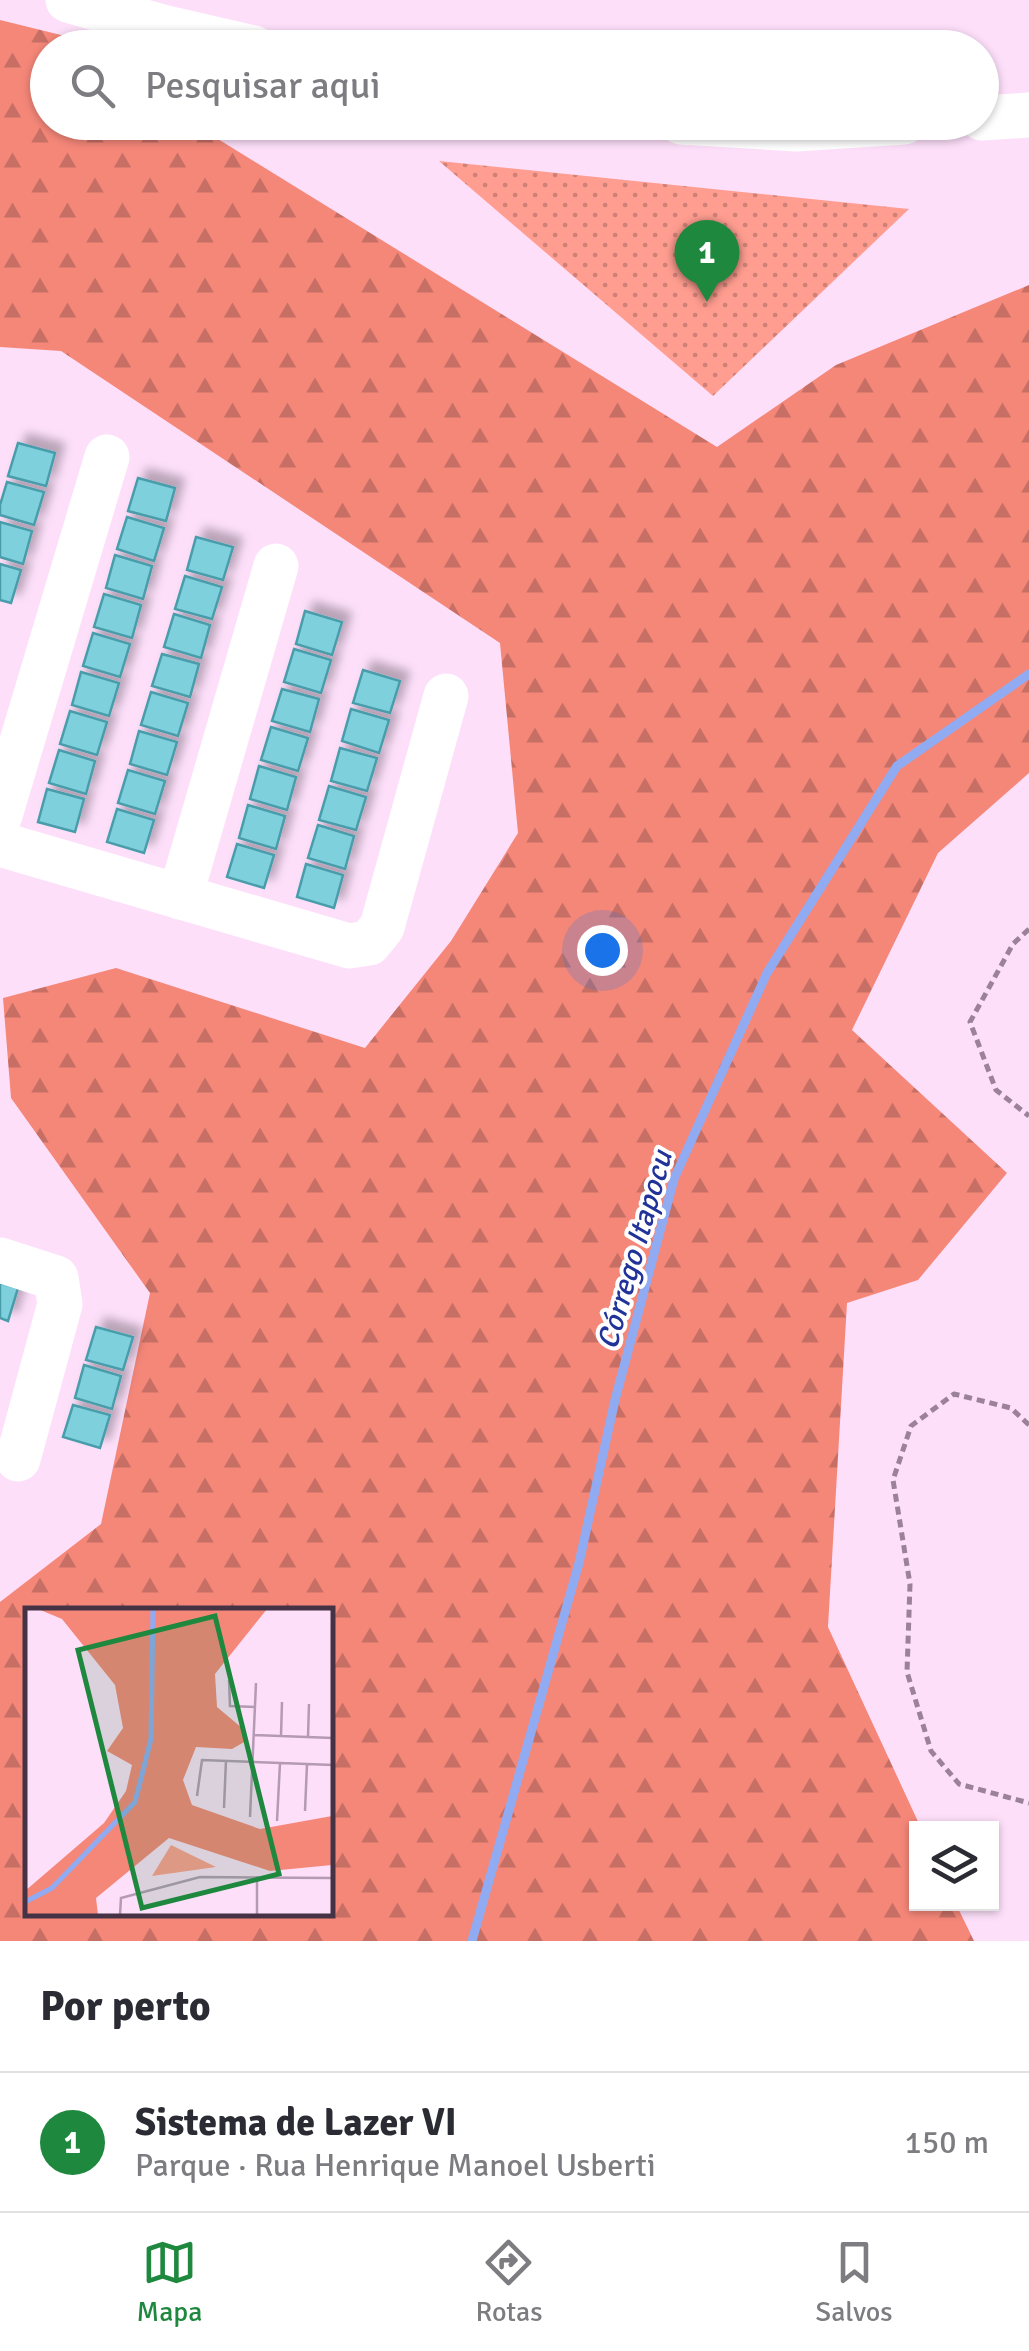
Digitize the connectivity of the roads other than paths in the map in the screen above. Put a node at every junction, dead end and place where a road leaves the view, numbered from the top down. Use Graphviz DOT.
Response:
graph roads {
  1 [pos="68,0"];
  2 [pos="166,14"];
  3 [pos="207,30"];
  4 [pos="1029,115"];
  5 [pos="999,117"];
  6 [pos="107,457"];
  7 [pos="276,566"];
  8 [pos="446,696"];
  9 [pos="0,815"];
  10 [pos="0,844"];
  11 [pos="180,897"];
  12 [pos="0,1260"];
  13 [pos="18,1459"];
  1 -- 2 [label="street"];
  2 -- 3 [label="street"];
  4 -- 5 [label="street"];
  6 -- 9 [label="street"];
  7 -- 11 [label="street"];
  8 -- 11 [label="street"];
  10 -- 11 [label="street"];
  12 -- 13 [label="street"];
}
